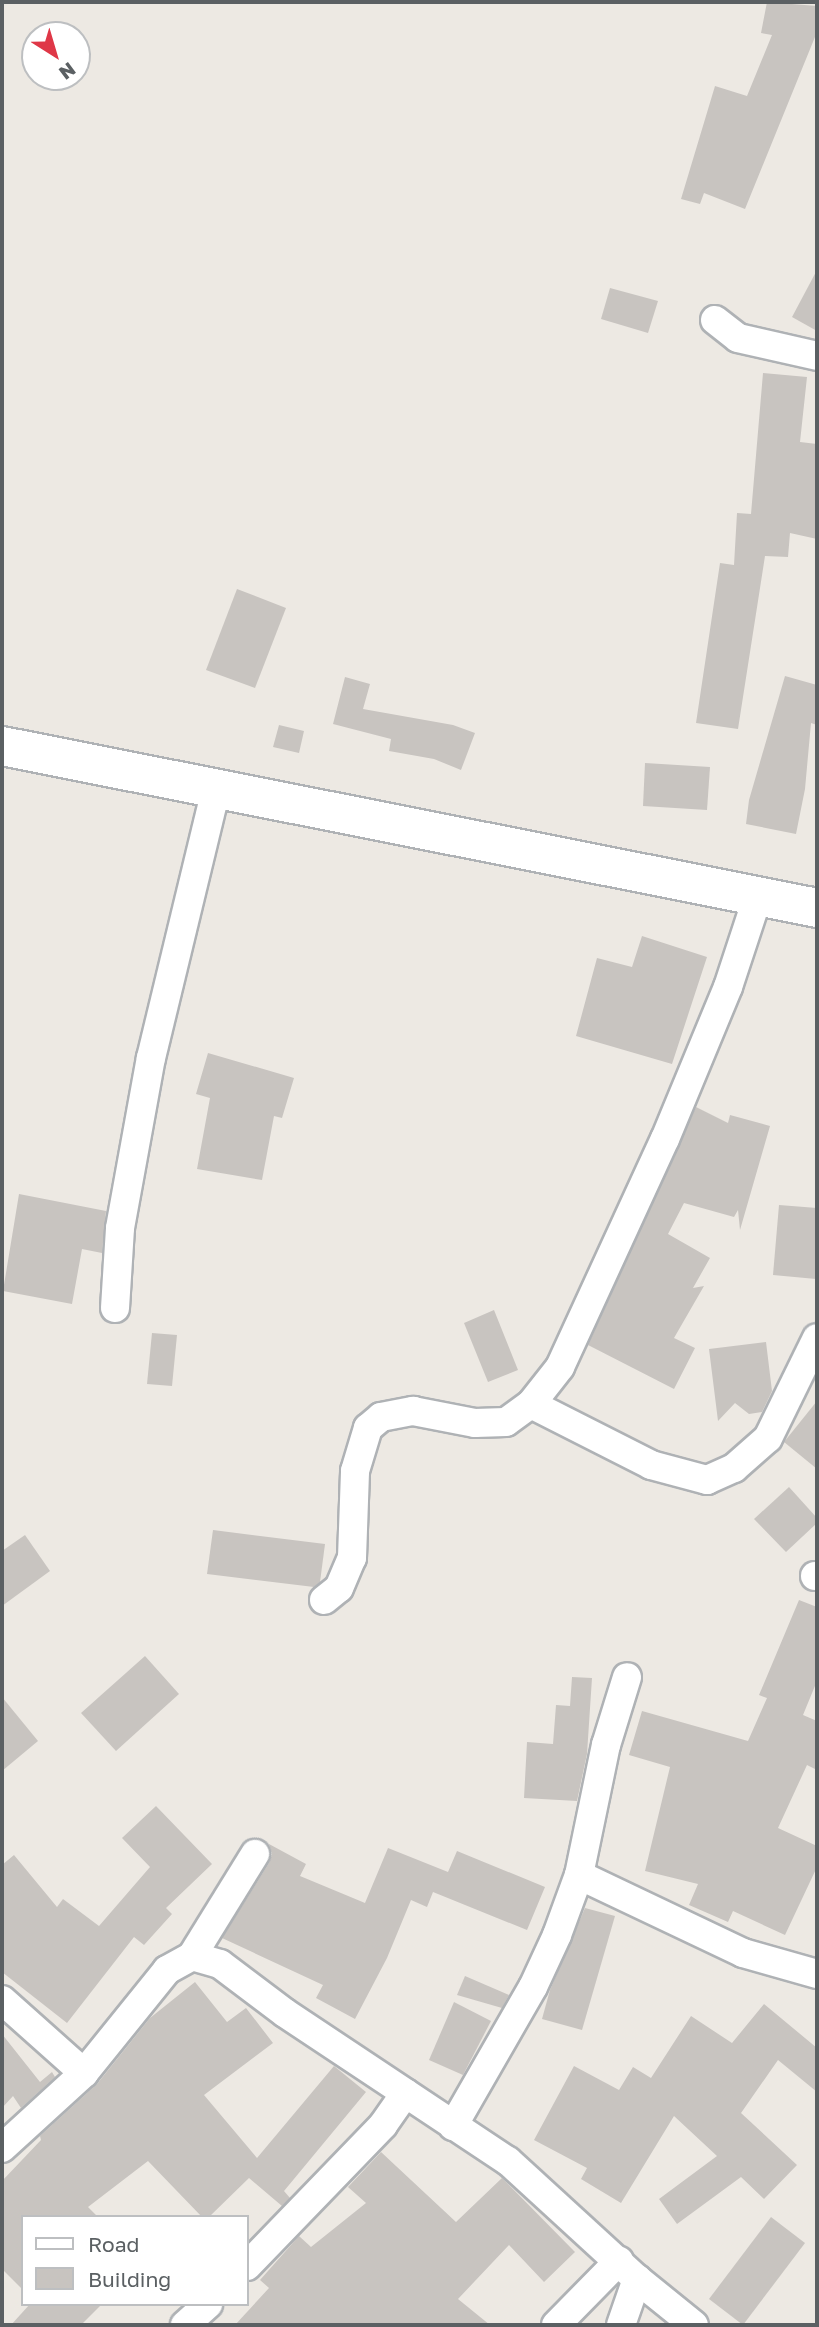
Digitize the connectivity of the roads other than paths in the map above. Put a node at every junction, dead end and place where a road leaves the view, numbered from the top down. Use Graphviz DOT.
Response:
graph roads {
  1 [pos="715,320"];
  2 [pos="817,356"];
  3 [pos="2,746"];
  4 [pos="216,790"];
  5 [pos="758,896"];
  6 [pos="817,908"];
  7 [pos="115,1308"];
  8 [pos="817,1338"];
  9 [pos="531,1404"];
  10 [pos="324,1600"];
  11 [pos="627,1677"];
  12 [pos="255,1854"];
  13 [pos="579,1875"];
  14 [pos="192,1956"];
  15 [pos="817,1974"];
  16 [pos="2,2000"];
  17 [pos="84,2073"];
  18 [pos="405,2093"];
  19 [pos="453,2126"];
  20 [pos="2,2148"];
  21 [pos="248,2265"];
  22 [pos="628,2270"];
  23 [pos="206,2306"];
  24 [pos="185,2325"];
  25 [pos="556,2325"];
  26 [pos="621,2325"];
  27 [pos="694,2325"];
  1 -- 2 [label="street"];
  3 -- 4 [label="main road"];
  4 -- 5 [label="main road"];
  4 -- 7 [label="street"];
  5 -- 6 [label="main road"];
  5 -- 9 [label="street"];
  8 -- 9 [label="street"];
  9 -- 10 [label="street"];
  11 -- 13 [label="street"];
  12 -- 14 [label="street"];
  13 -- 15 [label="street"];
  13 -- 19 [label="street"];
  14 -- 17 [label="street"];
  14 -- 18 [label="street"];
  16 -- 17 [label="street"];
  17 -- 20 [label="street"];
  18 -- 19 [label="street"];
  18 -- 21 [label="street"];
  19 -- 22 [label="street"];
  22 -- 25 [label="street"];
  22 -- 26 [label="street"];
  22 -- 27 [label="street"];
  23 -- 24 [label="street"];
}
